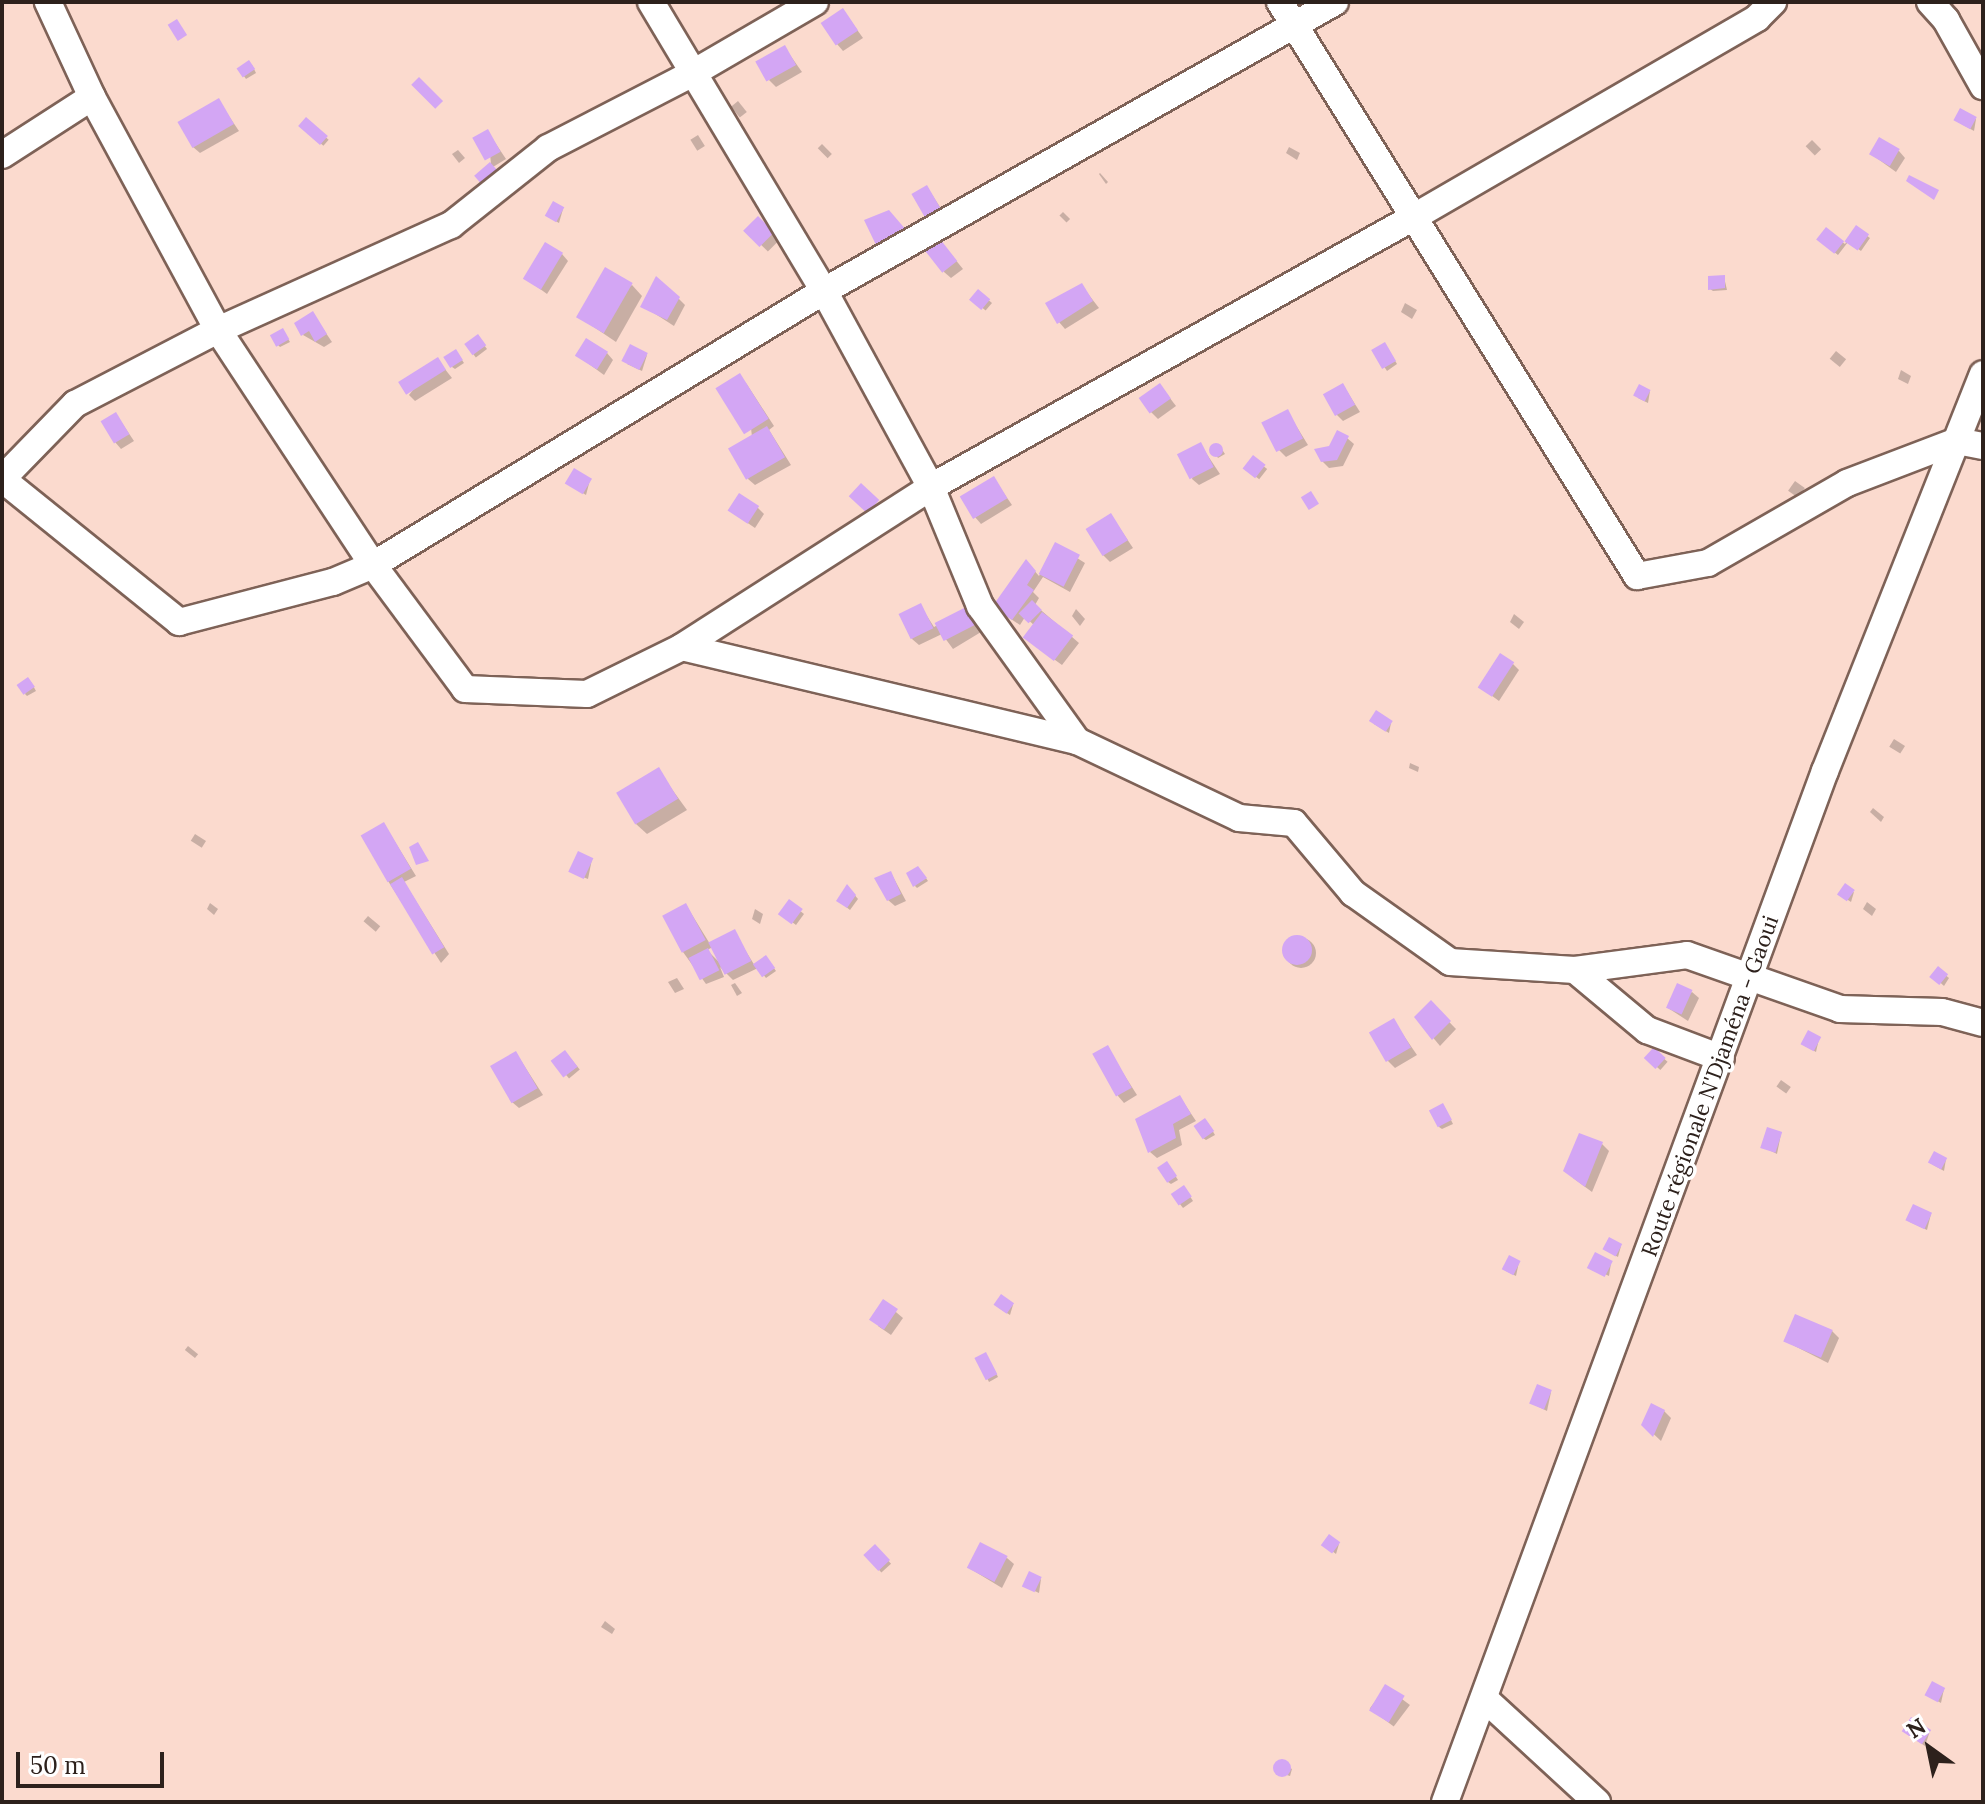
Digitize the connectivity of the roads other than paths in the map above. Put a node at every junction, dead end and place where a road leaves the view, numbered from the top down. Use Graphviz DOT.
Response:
graph roads {
  1 [pos="48,2"];
  2 [pos="651,2"];
  3 [pos="815,2"];
  4 [pos="1280,2"];
  5 [pos="1335,2"];
  6 [pos="1773,2"];
  7 [pos="1930,2"];
  8 [pos="1295,26"];
  9 [pos="693,73"];
  10 [pos="1983,86"];
  11 [pos="92,97"];
  12 [pos="2,155"];
  13 [pos="1414,217"];
  14 [pos="824,291"];
  15 [pos="218,330"];
  16 [pos="1983,374"];
  17 [pos="1970,444"];
  18 [pos="2,479"];
  19 [pos="931,487"];
  20 [pos="373,565"];
  21 [pos="682,647"];
  22 [pos="1077,741"];
  23 [pos="1575,970"];
  24 [pos="1750,980"];
  25 [pos="1983,1023"];
  26 [pos="1721,1058"];
  27 [pos="1486,1700"];
  28 [pos="1445,1802"];
  29 [pos="1597,1802"];
  1 -- 11 [label="street"];
  2 -- 9 [label="street"];
  3 -- 9 [label="street"];
  4 -- 8 [label="street"];
  5 -- 8 [label="street"];
  6 -- 13 [label="street"];
  7 -- 10 [label="street"];
  8 -- 13 [label="street"];
  8 -- 14 [label="street"];
  9 -- 14 [label="street"];
  9 -- 15 [label="street"];
  11 -- 12 [label="street"];
  11 -- 15 [label="street"];
  13 -- 17 [label="street"];
  13 -- 19 [label="street"];
  14 -- 19 [label="street"];
  14 -- 20 [label="street"];
  15 -- 18 [label="street"];
  15 -- 20 [label="street"];
  16 -- 17 [label="street, Route régionale N'Djaména - Gaoui"];
  17 -- 24 [label="street, Route régionale N'Djaména - Gaoui"];
  18 -- 20 [label="street"];
  19 -- 21 [label="street"];
  19 -- 22 [label="street"];
  20 -- 21 [label="street"];
  21 -- 22 [label="street"];
  22 -- 23 [label="street"];
  23 -- 24 [label="street"];
  23 -- 26 [label="street"];
  24 -- 25 [label="street"];
  24 -- 26 [label="street, Route régionale N'Djaména - Gaoui"];
  26 -- 27 [label="street, Route régionale N'Djaména - Gaoui"];
  27 -- 28 [label="street, Route régionale N'Djaména - Gaoui"];
  27 -- 29 [label="street"];
}
